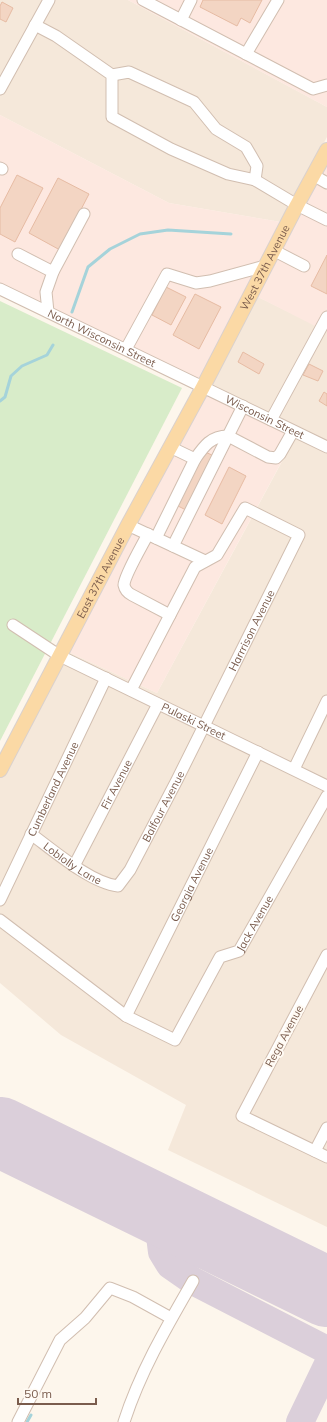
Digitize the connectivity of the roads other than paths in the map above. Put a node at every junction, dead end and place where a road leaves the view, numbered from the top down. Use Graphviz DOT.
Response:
graph roads {
  1 [pos="49,0"];
  2 [pos="143,0"];
  3 [pos="191,0"];
  4 [pos="278,0"];
  5 [pos="181,20"];
  6 [pos="35,25"];
  7 [pos="246,54"];
  8 [pos="112,75"];
  9 [pos="327,85"];
  10 [pos="0,89"];
  11 [pos="327,150"];
  12 [pos="313,175"];
  13 [pos="255,180"];
  14 [pos="327,184"];
  15 [pos="297,205"];
  16 [pos="84,214"];
  17 [pos="327,220"];
  18 [pos="273,250"];
  19 [pos="18,254"];
  20 [pos="265,266"];
  21 [pos="304,266"];
  22 [pos="53,272"];
  23 [pos="0,288"];
  24 [pos="48,312"];
  25 [pos="327,317"];
  26 [pos="126,349"];
  27 [pos="203,387"];
  28 [pos="243,406"];
  29 [pos="271,420"];
  30 [pos="293,430"];
  31 [pos="228,436"];
  32 [pos="327,447"];
  33 [pos="170,448"];
  34 [pos="195,459"];
  35 [pos="128,525"];
  36 [pos="152,536"];
  37 [pos="173,546"];
  38 [pos="205,561"];
  39 [pos="170,615"];
  40 [pos="13,626"];
  41 [pos="60,656"];
  42 [pos="106,678"];
  43 [pos="131,690"];
  44 [pos="327,701"];
  45 [pos="158,704"];
  46 [pos="203,725"];
  47 [pos="258,752"];
  48 [pos="294,769"];
  49 [pos="0,770"];
  50 [pos="327,786"];
  51 [pos="327,796"];
  52 [pos="31,834"];
  53 [pos="74,866"];
  54 [pos="118,886"];
  55 [pos="0,900"];
  56 [pos="0,920"];
  57 [pos="327,955"];
  58 [pos="126,1016"];
  59 [pos="327,1128"];
  60 [pos="315,1151"];
  61 [pos="327,1157"];
  62 [pos="193,1281"];
  63 [pos="172,1318"];
  64 [pos="18,1422"];
  65 [pos="124,1422"];
  1 -- 6 [label="street"];
  2 -- 5 [label="street"];
  3 -- 5 [label="street"];
  4 -- 7 [label="street"];
  5 -- 7 [label="street"];
  6 -- 8 [label="street"];
  6 -- 10 [label="street"];
  7 -- 9 [label="street"];
  8 -- 13 [label="street"];
  8 -- 13 [label="street"];
  11 -- 12 [label="main road, West 37th Avenue"];
  12 -- 14 [label="street"];
  12 -- 15 [label="main road, West 37th Avenue"];
  13 -- 15 [label="street"];
  15 -- 17 [label="street"];
  15 -- 18 [label="main road, West 37th Avenue"];
  16 -- 22 [label="street"];
  18 -- 20 [label="main road, West 37th Avenue"];
  18 -- 21 [label="street"];
  19 -- 22 [label="street"];
  20 -- 26 [label="street"];
  20 -- 27 [label="main road, West 37th Avenue"];
  22 -- 24 [label="street"];
  23 -- 24 [label="street, North Wisconsin Street"];
  24 -- 26 [label="street, North Wisconsin Street"];
  25 -- 29 [label="street"];
  26 -- 27 [label="street, North Wisconsin Street"];
  27 -- 28 [label="street, Wisconsin Street"];
  27 -- 33 [label="main road, East 37th Avenue"];
  28 -- 29 [label="street, Wisconsin Street"];
  28 -- 31 [label="street"];
  29 -- 30 [label="street, Wisconsin Street"];
  30 -- 31 [label="street"];
  30 -- 32 [label="street, Wisconsin Street"];
  31 -- 34 [label="street"];
  31 -- 37 [label="street"];
  33 -- 34 [label="street"];
  33 -- 35 [label="main road, East 37th Avenue"];
  34 -- 36 [label="street"];
  35 -- 36 [label="street"];
  35 -- 41 [label="main road, East 37th Avenue"];
  36 -- 37 [label="street"];
  36 -- 39 [label="street"];
  37 -- 38 [label="street"];
  38 -- 39 [label="street"];
  38 -- 46 [label="street, Harrrison Avenue"];
  39 -- 43 [label="street"];
  40 -- 41 [label="street, Pulaski Street"];
  41 -- 42 [label="street, Pulaski Street"];
  41 -- 49 [label="main road, East 37th Avenue"];
  42 -- 43 [label="street, Pulaski Street"];
  42 -- 52 [label="street, Cumberland Avenue"];
  43 -- 45 [label="street, Pulaski Street"];
  44 -- 48 [label="street"];
  45 -- 46 [label="street, Pulaski Street"];
  45 -- 53 [label="street, Fir Avenue"];
  46 -- 47 [label="street, Pulaski Street"];
  46 -- 54 [label="street, Balfour Avenue"];
  47 -- 48 [label="street, Pulaski Street"];
  47 -- 58 [label="street, Georgia Avenue"];
  48 -- 50 [label="street, Pulaski Street"];
  51 -- 58 [label="street, Jack Avenue"];
  52 -- 53 [label="street, Loblolly Lane"];
  52 -- 55 [label="street, Cumberland Avenue"];
  53 -- 54 [label="street, Loblolly Lane"];
  56 -- 58 [label="street"];
  57 -- 60 [label="street, Rega Avenue"];
  59 -- 60 [label="street"];
  60 -- 61 [label="street"];
  62 -- 63 [label="street"];
  63 -- 64 [label="street"];
  63 -- 65 [label="street"];
}
